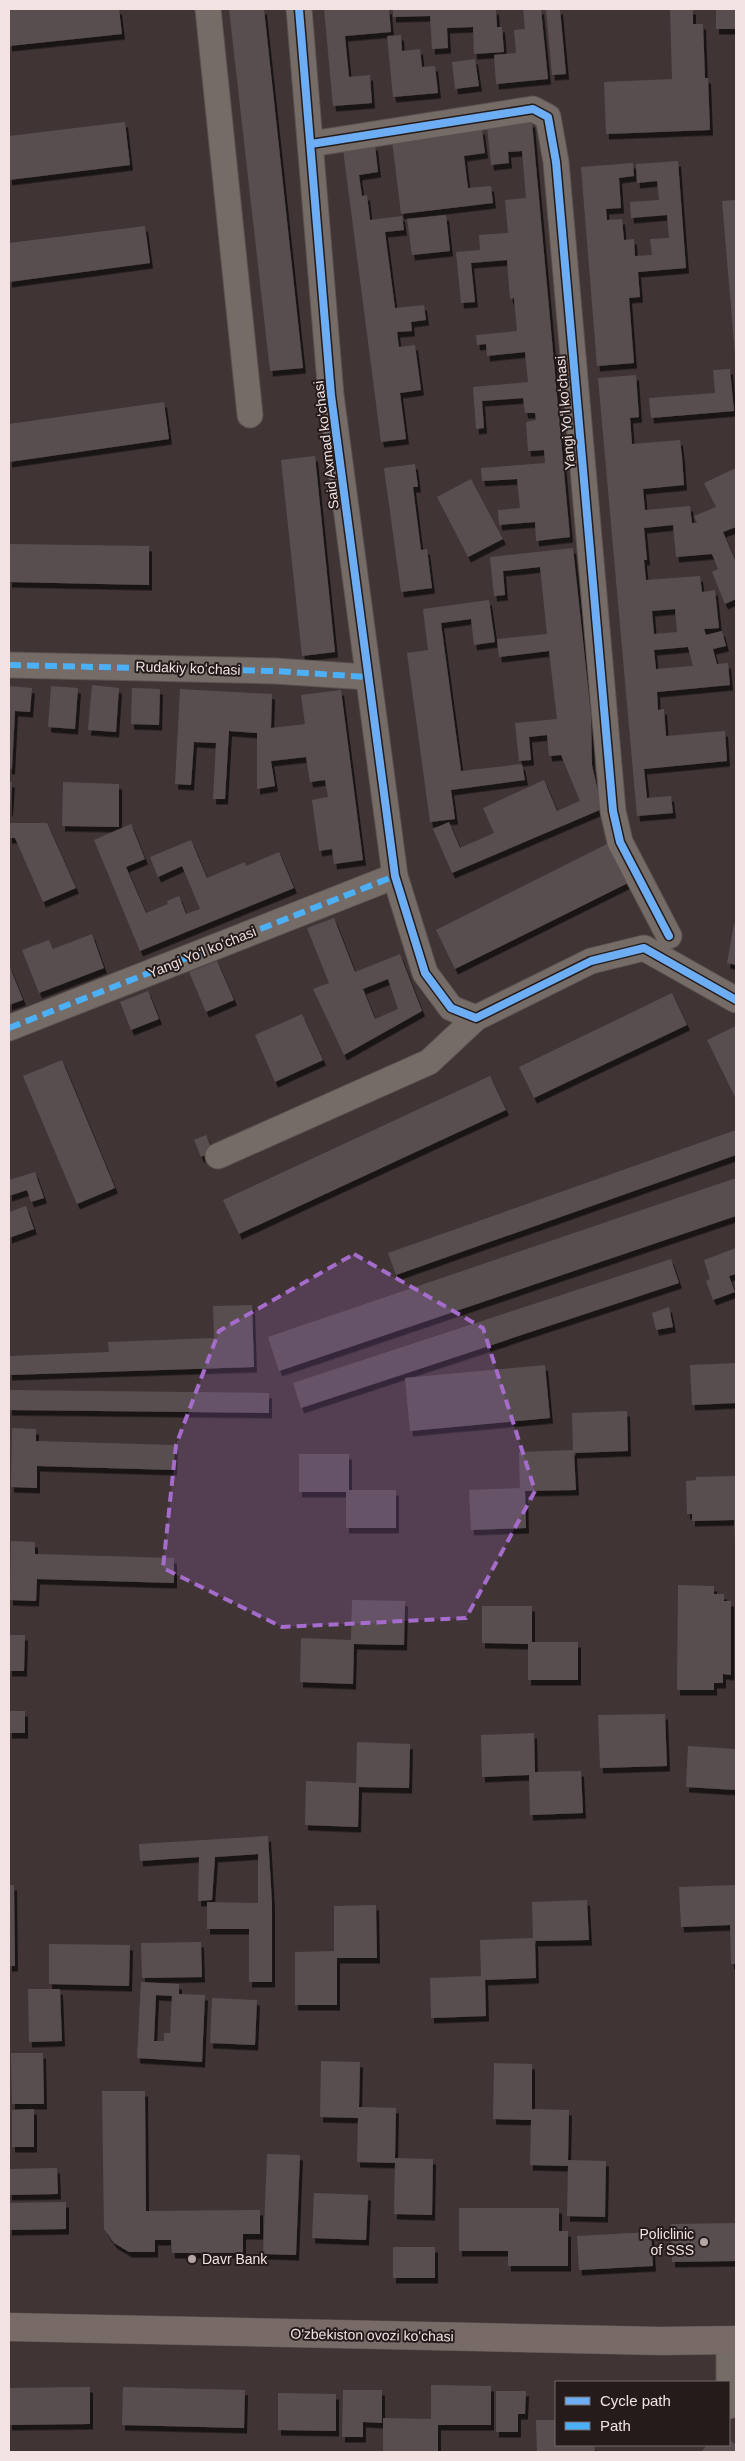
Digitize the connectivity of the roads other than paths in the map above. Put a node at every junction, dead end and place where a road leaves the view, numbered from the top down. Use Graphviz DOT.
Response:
graph roads {
  1 [pos="208,9"];
  2 [pos="299,9"];
  3 [pos="311,144"];
  4 [pos="250,415"];
  5 [pos="9,665"];
  6 [pos="367,677"];
  7 [pos="395,876"];
  8 [pos="668,936"];
  9 [pos="736,1000"];
  10 [pos="476,1018"];
  11 [pos="9,1028"];
  12 [pos="218,1156"];
  13 [pos="9,2327"];
  14 [pos="733,2340"];
  15 [pos="730,2390"];
  1 -- 4 [label="street"];
  2 -- 3 [label="street, Said Axmad koʻchasi"];
  3 -- 6 [label="street, Said Axmad koʻchasi"];
  3 -- 8 [label="street, Yangi Yoʻl koʻchasi"];
  5 -- 6 [label="street, Rudakiy koʻchasi"];
  6 -- 7 [label="street, Said Axmad koʻchasi"];
  7 -- 10 [label="street, Said Axmad koʻchasi"];
  7 -- 11 [label="street, Yangi Yoʻl koʻchasi"];
  9 -- 10 [label="street"];
  10 -- 12 [label="street"];
  13 -- 14 [label="main road, O'zbekiston ovozi ko'chasi"];
  14 -- 15 [label="street"];
}
